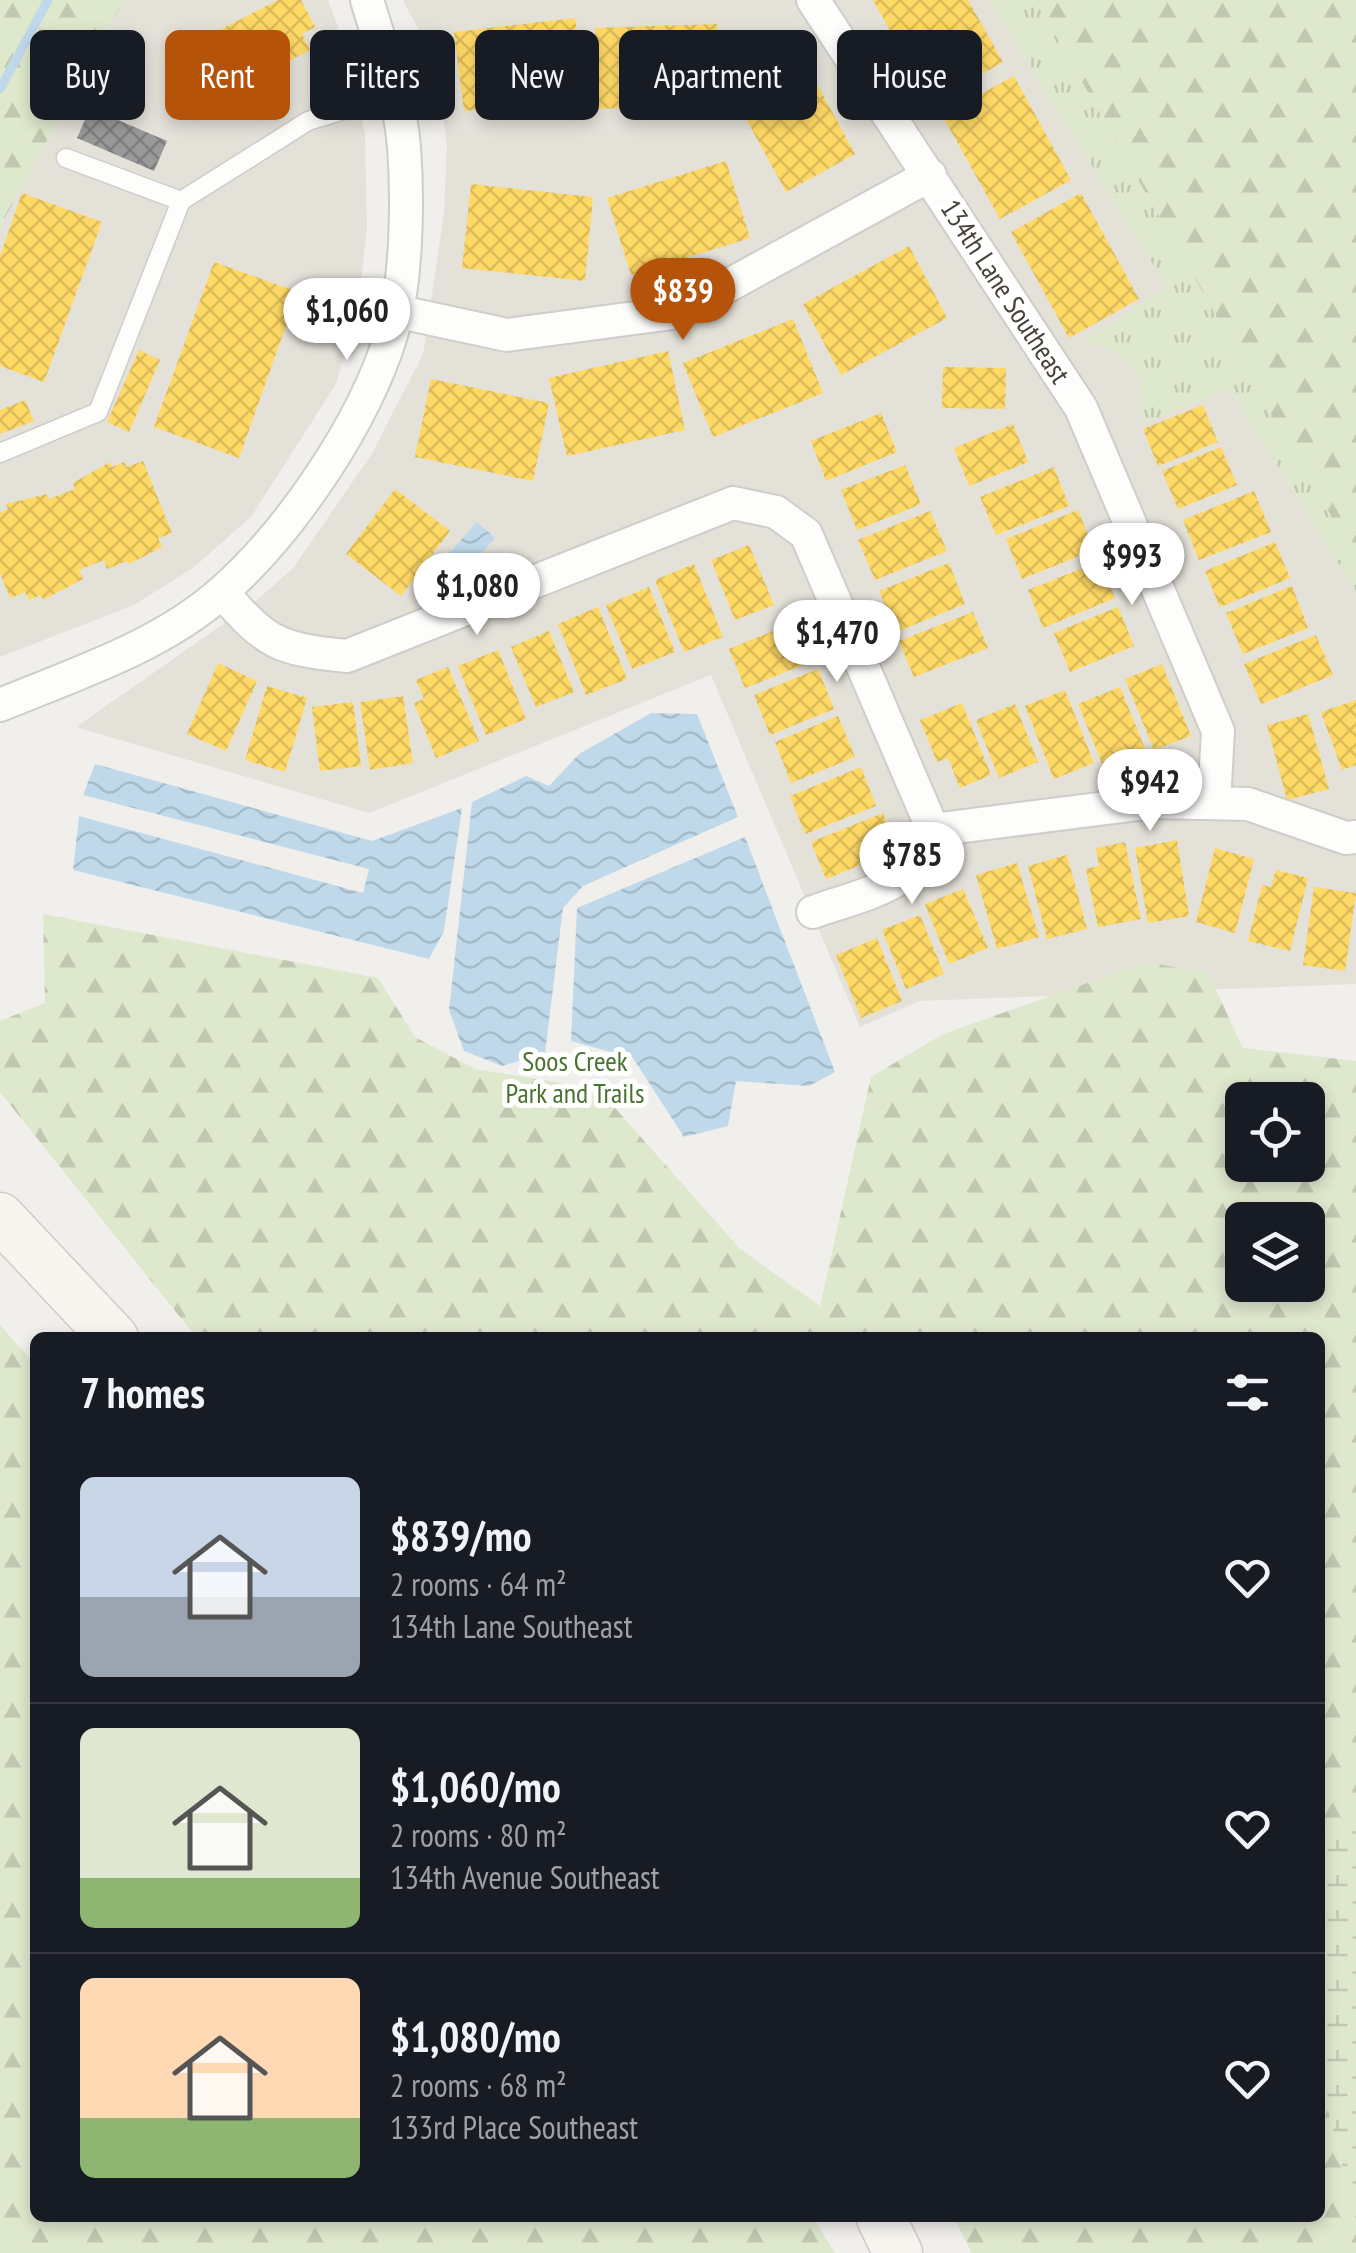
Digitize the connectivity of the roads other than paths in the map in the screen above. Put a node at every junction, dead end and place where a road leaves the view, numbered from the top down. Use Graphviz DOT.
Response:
graph roads {
  1 [pos="367,0"];
  2 [pos="813,0"];
  3 [pos="376,30"];
  4 [pos="311,120"];
  5 [pos="399,120"];
  6 [pos="66,158"];
  7 [pos="930,175"];
  8 [pos="181,202"];
  9 [pos="395,311"];
  10 [pos="0,452"];
  11 [pos="222,592"];
  12 [pos="0,705"];
  13 [pos="1214,803"];
  14 [pos="933,830"];
  15 [pos="1356,837"];
  16 [pos="813,912"];
  17 [pos="0,1217"];
  18 [pos="108,1332"];
  19 [pos="883,2222"];
  20 [pos="898,2253"];
  1 -- 3 [label="street"];
  2 -- 7 [label="street, 134th Lane Southeast"];
  4 -- 8 [label="lane"];
  5 -- 9 [label="street"];
  6 -- 8 [label="lane"];
  7 -- 9 [label="street, 134th Lane Southeast"];
  7 -- 13 [label="street, 134th Lane Southeast"];
  8 -- 10 [label="lane"];
  9 -- 11 [label="street"];
  11 -- 12 [label="street"];
  11 -- 14 [label="street"];
  13 -- 14 [label="street"];
  13 -- 15 [label="street"];
  14 -- 16 [label="street"];
  17 -- 18 [label="main road"];
  19 -- 20 [label="main road"];
}
